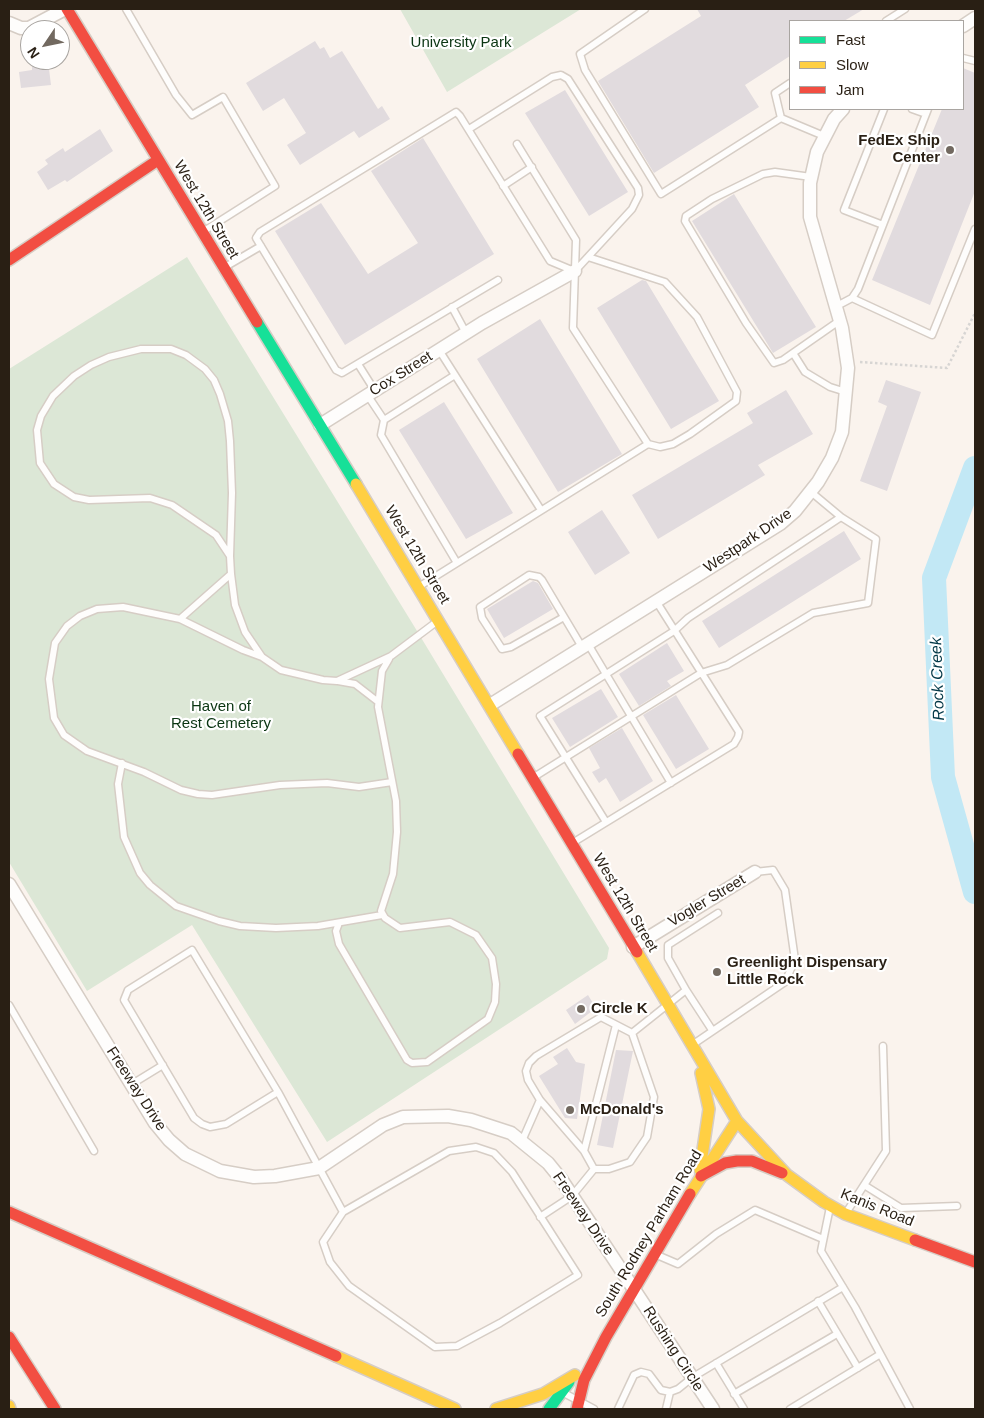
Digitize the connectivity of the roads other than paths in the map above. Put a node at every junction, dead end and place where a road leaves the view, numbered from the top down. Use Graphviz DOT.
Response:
graph roads {
  1 [pos="66,9"];
  2 [pos="126,9"];
  3 [pos="646,9"];
  4 [pos="905,9"];
  5 [pos="975,18"];
  6 [pos="888,20"];
  7 [pos="9,23"];
  8 [pos="964,25"];
  9 [pos="789,84"];
  10 [pos="842,110"];
  11 [pos="884,110"];
  12 [pos="927,111"];
  13 [pos="781,118"];
  14 [pos="468,129"];
  15 [pos="824,136"];
  16 [pos="518,144"];
  17 [pos="158,160"];
  18 [pos="532,167"];
  19 [pos="811,177"];
  20 [pos="503,186"];
  21 [pos="883,225"];
  22 [pos="975,229"];
  23 [pos="202,232"];
  24 [pos="261,246"];
  25 [pos="588,257"];
  26 [pos="9,260"];
  27 [pos="224,268"];
  28 [pos="575,271"];
  29 [pos="498,280"];
  30 [pos="852,298"];
  31 [pos="835,306"];
  32 [pos="452,307"];
  33 [pos="839,321"];
  34 [pos="466,333"];
  35 [pos="439,350"];
  36 [pos="792,353"];
  37 [pos="358,364"];
  38 [pos="454,375"];
  39 [pos="846,392"];
  40 [pos="372,393"];
  41 [pos="384,420"];
  42 [pos="320,425"];
  43 [pos="648,444"];
  44 [pos="811,492"];
  45 [pos="541,510"];
  46 [pos="840,517"];
  47 [pos="230,556"];
  48 [pos="456,563"];
  49 [pos="231,574"];
  50 [pos="418,586"];
  51 [pos="656,601"];
  52 [pos="564,617"];
  53 [pos="180,619"];
  54 [pos="439,620"];
  55 [pos="674,631"];
  56 [pos="585,646"];
  57 [pos="391,656"];
  58 [pos="262,657"];
  59 [pos="701,672"];
  60 [pos="606,674"];
  61 [pos="337,681"];
  62 [pos="378,701"];
  63 [pos="490,706"];
  64 [pos="631,716"];
  65 [pos="566,757"];
  66 [pos="122,763"];
  67 [pos="533,777"];
  68 [pos="392,782"];
  69 [pos="670,783"];
  70 [pos="606,822"];
  71 [pos="572,843"];
  72 [pos="755,872"];
  73 [pos="9,884"];
  74 [pos="718,913"];
  75 [pos="382,915"];
  76 [pos="339,923"];
  77 [pos="633,947"];
  78 [pos="686,990"];
  79 [pos="667,1004"];
  80 [pos="9,1005"];
  81 [pos="616,1025"];
  82 [pos="712,1030"];
  83 [pos="632,1033"];
  84 [pos="691,1045"];
  85 [pos="883,1046"];
  86 [pos="697,1057"];
  87 [pos="163,1066"];
  88 [pos="132,1084"];
  89 [pos="278,1092"];
  90 [pos="540,1100"];
  91 [pos="737,1121"];
  92 [pos="522,1141"];
  93 [pos="94,1151"];
  94 [pos="584,1151"];
  95 [pos="319,1168"];
  96 [pos="594,1169"];
  97 [pos="786,1175"];
  98 [pos="699,1178"];
  99 [pos="864,1185"];
  100 [pos="572,1196"];
  101 [pos="830,1206"];
  102 [pos="957,1206"];
  103 [pos="9,1212"];
  104 [pos="343,1212"];
  105 [pos="845,1214"];
  106 [pos="540,1217"];
  107 [pos="823,1239"];
  108 [pos="655,1254"];
  109 [pos="975,1262"];
  110 [pos="843,1287"];
  111 [pos="634,1289"];
  112 [pos="818,1302"];
  113 [pos="837,1334"];
  114 [pos="9,1337"];
  115 [pos="880,1355"];
  116 [pos="716,1363"];
  117 [pos="591,1366"];
  118 [pos="858,1368"];
  119 [pos="575,1375"];
  120 [pos="692,1377"];
  121 [pos="562,1391"];
  122 [pos="670,1392"];
  123 [pos="734,1394"];
  124 [pos="578,1405"];
  125 [pos="55,1409"];
  126 [pos="454,1409"];
  127 [pos="496,1409"];
  128 [pos="549,1409"];
  129 [pos="594,1409"];
  130 [pos="618,1409"];
  131 [pos="666,1409"];
  132 [pos="712,1409"];
  133 [pos="744,1409"];
  134 [pos="790,1409"];
  135 [pos="910,1409"];
  1 -- 7 [label="street"];
  1 -- 17 [label="main road, West 12th Street"];
  2 -- 23 [label="lane"];
  3 -- 13 [label="lane"];
  4 -- 6 [label="lane"];
  5 -- 8 [label="street"];
  9 -- 13 [label="lane"];
  10 -- 15 [label="street, Westpark Drive"];
  11 -- 21 [label="lane"];
  12 -- 21 [label="lane"];
  13 -- 15 [label="lane"];
  14 -- 20 [label="lane"];
  14 -- 24 [label="lane"];
  14 -- 25 [label="lane"];
  15 -- 19 [label="street, Westpark Drive"];
  16 -- 18 [label="lane"];
  17 -- 23 [label="main road, West 12th Street"];
  17 -- 26 [label="main road"];
  18 -- 20 [label="lane"];
  18 -- 28 [label="lane"];
  19 -- 31 [label="street, Westpark Drive"];
  19 -- 36 [label="lane"];
  20 -- 28 [label="lane"];
  21 -- 30 [label="lane"];
  22 -- 30 [label="lane"];
  23 -- 27 [label="main road, West 12th Street"];
  24 -- 27 [label="lane"];
  24 -- 37 [label="lane"];
  25 -- 28 [label="lane"];
  25 -- 43 [label="lane"];
  27 -- 42 [label="main road, West 12th Street"];
  28 -- 34 [label="street, Cox Street"];
  28 -- 43 [label="lane"];
  29 -- 32 [label="lane"];
  30 -- 31 [label="lane"];
  31 -- 33 [label="street, Westpark Drive"];
  32 -- 34 [label="lane"];
  32 -- 37 [label="lane"];
  33 -- 36 [label="lane"];
  33 -- 39 [label="street, Westpark Drive"];
  34 -- 35 [label="street, Cox Street"];
  35 -- 38 [label="lane"];
  35 -- 40 [label="street, Cox Street"];
  36 -- 39 [label="lane"];
  37 -- 40 [label="lane"];
  38 -- 41 [label="lane"];
  38 -- 45 [label="lane"];
  39 -- 44 [label="street, Westpark Drive"];
  40 -- 41 [label="lane"];
  40 -- 42 [label="street, Cox Street"];
  41 -- 48 [label="lane"];
  42 -- 50 [label="main road, West 12th Street"];
  43 -- 45 [label="lane"];
  44 -- 46 [label="lane"];
  44 -- 51 [label="street, Westpark Drive"];
  45 -- 48 [label="lane"];
  46 -- 55 [label="lane"];
  46 -- 59 [label="lane"];
  47 -- 47 [label="lane"];
  47 -- 49 [label="lane"];
  48 -- 50 [label="lane"];
  49 -- 53 [label="lane"];
  49 -- 58 [label="lane"];
  50 -- 54 [label="main road, West 12th Street"];
  51 -- 55 [label="lane"];
  51 -- 56 [label="street, Westpark Drive"];
  52 -- 52 [label="lane"];
  52 -- 56 [label="lane"];
  53 -- 58 [label="lane"];
  53 -- 66 [label="lane"];
  54 -- 57 [label="lane"];
  54 -- 63 [label="main road, West 12th Street"];
  55 -- 59 [label="lane"];
  55 -- 60 [label="lane"];
  56 -- 60 [label="lane"];
  56 -- 63 [label="street, Westpark Drive"];
  57 -- 61 [label="lane"];
  57 -- 62 [label="lane"];
  58 -- 61 [label="lane"];
  59 -- 64 [label="lane"];
  59 -- 69 [label="lane"];
  60 -- 64 [label="lane"];
  60 -- 65 [label="lane"];
  61 -- 62 [label="lane"];
  62 -- 68 [label="lane"];
  63 -- 67 [label="main road, West 12th Street"];
  64 -- 65 [label="lane"];
  64 -- 69 [label="lane"];
  65 -- 67 [label="lane"];
  65 -- 70 [label="lane"];
  66 -- 68 [label="lane"];
  66 -- 76 [label="lane"];
  67 -- 71 [label="main road, West 12th Street"];
  68 -- 75 [label="lane"];
  69 -- 70 [label="lane"];
  70 -- 71 [label="lane"];
  71 -- 77 [label="main road, West 12th Street"];
  72 -- 77 [label="street, Vogler Street"];
  72 -- 82 [label="lane"];
  73 -- 88 [label="street, Freeway Drive"];
  74 -- 78 [label="lane"];
  75 -- 76 [label="lane"];
  75 -- 76 [label="lane"];
  77 -- 79 [label="main road, West 12th Street"];
  78 -- 79 [label="lane"];
  78 -- 82 [label="lane"];
  79 -- 83 [label="lane"];
  79 -- 84 [label="main road, West 12th Street"];
  80 -- 93 [label="lane"];
  81 -- 83 [label="lane"];
  81 -- 90 [label="lane"];
  81 -- 94 [label="lane"];
  82 -- 84 [label="lane"];
  83 -- 96 [label="lane"];
  84 -- 86 [label="main road, West 12th Street"];
  85 -- 99 [label="lane"];
  86 -- 91 [label="main road, West 12th Street"];
  86 -- 98 [label="main road"];
  87 -- 88 [label="lane"];
  87 -- 89 [label="lane"];
  87 -- 89 [label="lane"];
  88 -- 95 [label="street, Freeway Drive"];
  89 -- 95 [label="lane"];
  90 -- 92 [label="lane"];
  90 -- 94 [label="lane"];
  91 -- 97 [label="main road, Kanis Road"];
  91 -- 98 [label="main road, South Rodney Parham Road"];
  92 -- 95 [label="street, Freeway Drive"];
  92 -- 100 [label="street, Freeway Drive"];
  94 -- 96 [label="lane"];
  95 -- 104 [label="lane"];
  96 -- 100 [label="lane"];
  97 -- 98 [label="main road"];
  97 -- 101 [label="main road, Kanis Road"];
  98 -- 108 [label="main road, South Rodney Parham Road"];
  99 -- 102 [label="lane"];
  99 -- 105 [label="lane"];
  100 -- 106 [label="lane"];
  100 -- 111 [label="street, Freeway Drive"];
  101 -- 105 [label="main road, Kanis Road"];
  101 -- 107 [label="lane"];
  103 -- 126 [label="main road"];
  104 -- 106 [label="lane"];
  104 -- 106 [label="lane"];
  105 -- 109 [label="main road, Kanis Road"];
  107 -- 108 [label="lane"];
  107 -- 110 [label="lane"];
  108 -- 111 [label="main road, South Rodney Parham Road"];
  110 -- 112 [label="lane"];
  110 -- 115 [label="lane"];
  111 -- 117 [label="main road, South Rodney Parham Road"];
  111 -- 120 [label="street, Rushing Circle"];
  112 -- 113 [label="lane"];
  112 -- 116 [label="lane"];
  113 -- 118 [label="lane"];
  113 -- 123 [label="lane"];
  114 -- 125 [label="main road"];
  115 -- 118 [label="lane"];
  115 -- 135 [label="lane"];
  116 -- 120 [label="lane"];
  116 -- 123 [label="lane"];
  117 -- 119 [label="main road"];
  117 -- 124 [label="main road, South Rodney Parham Road"];
  118 -- 134 [label="lane"];
  119 -- 121 [label="main road"];
  119 -- 127 [label="main road"];
  120 -- 122 [label="lane"];
  120 -- 132 [label="street, Rushing Circle"];
  121 -- 124 [label="lane"];
  121 -- 128 [label="main road"];
  122 -- 130 [label="lane"];
  122 -- 131 [label="lane"];
  123 -- 133 [label="lane"];
  124 -- 129 [label="lane"];
}
